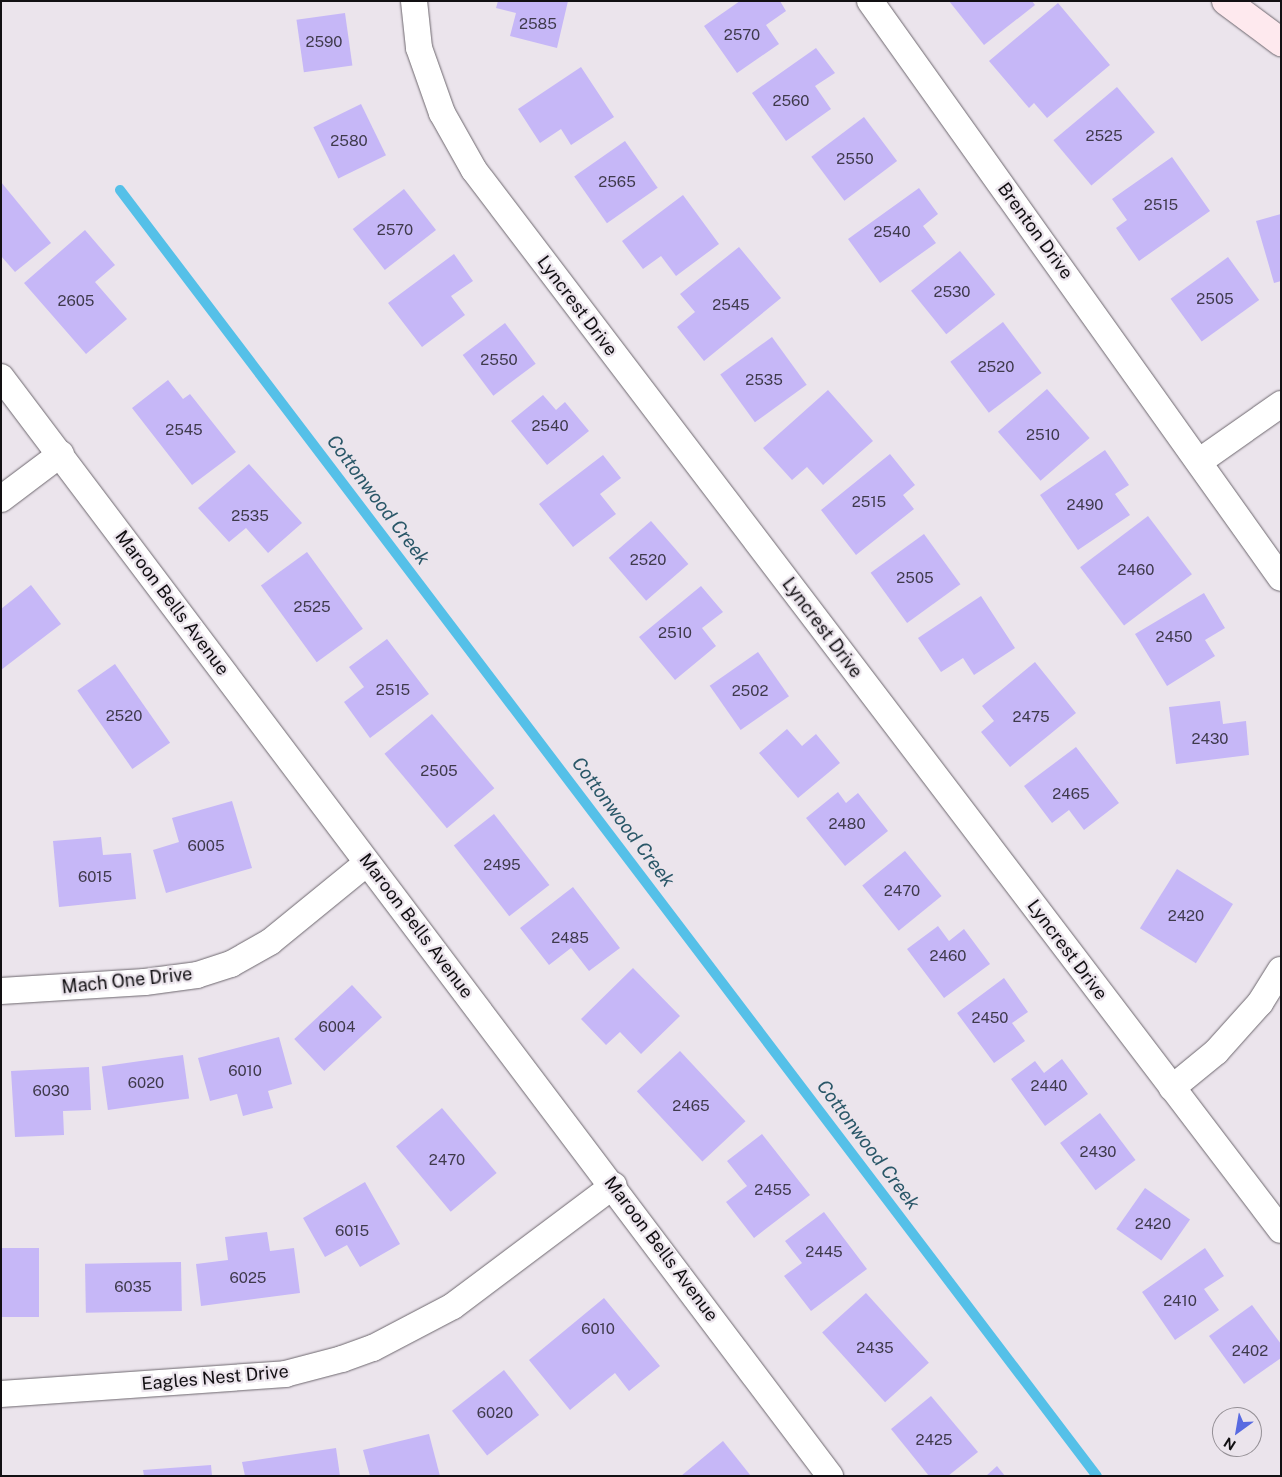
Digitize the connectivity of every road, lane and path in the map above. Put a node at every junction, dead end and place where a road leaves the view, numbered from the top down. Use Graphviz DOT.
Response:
graph roads {
  1 [pos="414,1"];
  2 [pos="870,1"];
  3 [pos="1226,1"];
  4 [pos="1281,42"];
  5 [pos="1,377"];
  6 [pos="1281,404"];
  7 [pos="61,454"];
  8 [pos="1200,462"];
  9 [pos="1,499"];
  10 [pos="1281,578"];
  11 [pos="367,863"];
  12 [pos="1281,970"];
  13 [pos="1,991"];
  14 [pos="1172,1088"];
  15 [pos="614,1185"];
  16 [pos="1281,1230"];
  17 [pos="1,1394"];
  18 [pos="830,1476"];
  1 -- 14 [label="street, Lyncrest Drive"];
  2 -- 8 [label="street, Brenton Drive"];
  3 -- 4 [label="main road"];
  5 -- 7 [label="street, Maroon Bells Avenue"];
  6 -- 8 [label="street"];
  7 -- 9 [label="street"];
  7 -- 11 [label="street, Maroon Bells Avenue"];
  8 -- 10 [label="street, Brenton Drive"];
  11 -- 13 [label="street, Mach One Drive"];
  11 -- 15 [label="street, Maroon Bells Avenue"];
  12 -- 14 [label="street"];
  14 -- 16 [label="street, Lyncrest Drive"];
  15 -- 17 [label="street, Eagles Nest Drive"];
  15 -- 18 [label="street, Maroon Bells Avenue"];
}
